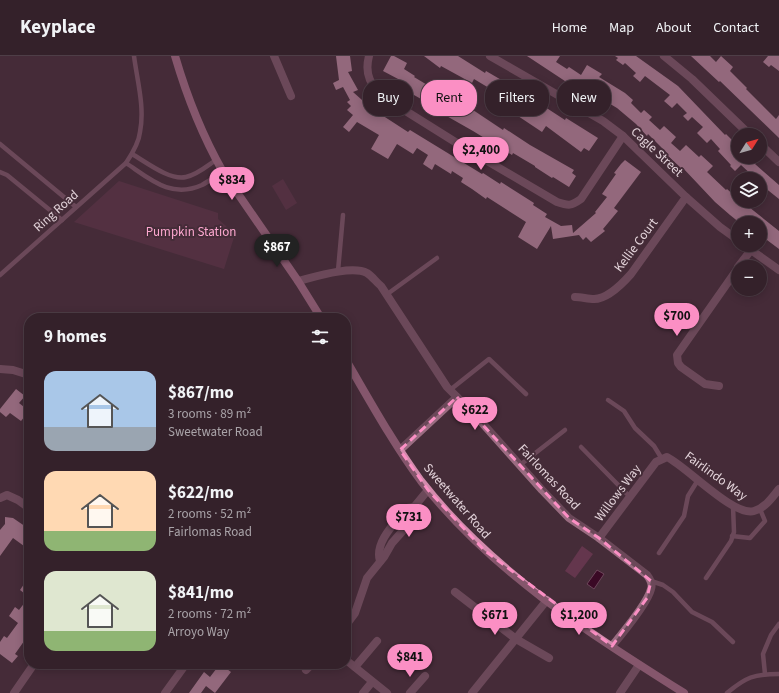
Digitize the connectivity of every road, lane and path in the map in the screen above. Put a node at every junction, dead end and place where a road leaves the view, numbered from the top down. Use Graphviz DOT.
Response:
graph roads {
  1 [pos="134,56"];
  2 [pos="175,56"];
  3 [pos="274,56"];
  4 [pos="369,56"];
  5 [pos="664,56"];
  6 [pos="496,57"];
  7 [pos="291,96"];
  8 [pos="743,128"];
  9 [pos="623,136"];
  10 [pos="0,144"];
  11 [pos="767,151"];
  12 [pos="132,154"];
  13 [pos="216,160"];
  14 [pos="779,162"];
  15 [pos="126,163"];
  16 [pos="0,172"];
  17 [pos="223,172"];
  18 [pos="686,197"];
  19 [pos="76,207"];
  20 [pos="343,215"];
  21 [pos="62,220"];
  22 [pos="731,235"];
  23 [pos="755,252"];
  24 [pos="437,258"];
  25 [pos="779,270"];
  26 [pos="338,271"];
  27 [pos="0,275"];
  28 [pos="731,277"];
  29 [pos="298,281"];
  30 [pos="386,295"];
  31 [pos="574,296"];
  32 [pos="318,313"];
  33 [pos="351,368"];
  34 [pos="0,369"];
  35 [pos="24,373"];
  36 [pos="719,386"];
  37 [pos="450,390"];
  38 [pos="526,394"];
  39 [pos="456,397"];
  40 [pos="608,400"];
  41 [pos="565,430"];
  42 [pos="581,447"];
  43 [pos="400,450"];
  44 [pos="659,461"];
  45 [pos="520,465"];
  46 [pos="698,480"];
  47 [pos="779,489"];
  48 [pos="428,490"];
  49 [pos="630,497"];
  50 [pos="0,498"];
  51 [pos="24,504"];
  52 [pos="733,506"];
  53 [pos="760,509"];
  54 [pos="732,536"];
  55 [pos="599,538"];
  56 [pos="659,553"];
  57 [pos="706,578"];
  58 [pos="651,581"];
  59 [pos="455,592"];
  60 [pos="547,600"];
  61 [pos="351,618"];
  62 [pos="779,624"];
  63 [pos="516,639"];
  64 [pos="377,640"];
  65 [pos="733,642"];
  66 [pos="612,646"];
  67 [pos="549,658"];
  68 [pos="351,664"];
  69 [pos="640,665"];
  70 [pos="355,667"];
  71 [pos="31,669"];
  72 [pos="182,669"];
  73 [pos="765,674"];
  74 [pos="779,674"];
  75 [pos="425,676"];
  76 [pos="372,682"];
  77 [pos="14,693"];
  78 [pos="165,693"];
  79 [pos="363,693"];
  80 [pos="386,693"];
  81 [pos="410,693"];
  82 [pos="472,693"];
  83 [pos="620,693"];
  84 [pos="684,693"];
  85 [pos="726,693"];
  1 -- 12 [label="lane, Ring Road"];
  2 -- 13 [label="main road"];
  3 -- 7 [label="street"];
  4 -- 9 [label="street"];
  5 -- 8 [label="street"];
  6 -- 9 [label="street, Cagle Street"];
  9 -- 18 [label="street, Cagle Street"];
  10 -- 19 [label="lane"];
  11 -- 14 [label="street"];
  12 -- 13 [label="lane"];
  12 -- 15 [label="lane, Ring Road"];
  13 -- 17 [label="main road"];
  15 -- 17 [label="lane"];
  15 -- 19 [label="lane, Ring Road"];
  16 -- 21 [label="lane"];
  17 -- 29 [label="main road"];
  18 -- 22 [label="street, Cagle Street"];
  18 -- 31 [label="street, Kellie Court"];
  19 -- 21 [label="lane, Ring Road"];
  20 -- 26 [label="lane"];
  21 -- 27 [label="lane, Ring Road"];
  23 -- 25 [label="street"];
  24 -- 30 [label="lane"];
  26 -- 29 [label="street, Fairlomas Road"];
  26 -- 30 [label="street, Fairlomas Road"];
  28 -- 36 [label="street"];
  29 -- 32 [label="main road"];
  30 -- 37 [label="street, Fairlomas Road"];
  33 -- 43 [label="main road, Sweetwater Road"];
  34 -- 35 [label="street"];
  37 -- 38 [label="lane"];
  37 -- 39 [label="street, Fairlomas Road"];
  39 -- 43 [label="street"];
  39 -- 45 [label="street, Fairlomas Road"];
  40 -- 44 [label="lane"];
  41 -- 45 [label="lane"];
  42 -- 49 [label="lane"];
  43 -- 48 [label="main road, Sweetwater Road"];
  44 -- 46 [label="street, Fairlindo Way"];
  44 -- 49 [label="street, Willows Way"];
  45 -- 55 [label="street, Fairlomas Road"];
  46 -- 52 [label="street, Fairlindo Way"];
  46 -- 56 [label="lane"];
  47 -- 53 [label="street, Fairlindo Way"];
  48 -- 60 [label="main road, Sweetwater Road"];
  48 -- 61 [label="street"];
  49 -- 55 [label="street, Willows Way"];
  50 -- 51 [label="street"];
  52 -- 53 [label="street, Fairlindo Way"];
  52 -- 54 [label="lane"];
  53 -- 54 [label="lane"];
  54 -- 57 [label="lane"];
  55 -- 58 [label="street, Fairlomas Road"];
  58 -- 65 [label="lane"];
  58 -- 66 [label="street"];
  59 -- 63 [label="street"];
  60 -- 63 [label="street"];
  60 -- 66 [label="main road, Sweetwater Road"];
  62 -- 73 [label="lane"];
  63 -- 67 [label="street"];
  63 -- 82 [label="street"];
  64 -- 70 [label="street"];
  66 -- 69 [label="main road, Sweetwater Road"];
  68 -- 70 [label="street"];
  69 -- 83 [label="street"];
  69 -- 84 [label="main road, Sweetwater Road"];
  70 -- 76 [label="street"];
  71 -- 77 [label="street"];
  72 -- 78 [label="street"];
  73 -- 74 [label="lane"];
  73 -- 85 [label="lane"];
  75 -- 81 [label="street"];
  76 -- 79 [label="street"];
  76 -- 80 [label="street"];
}
